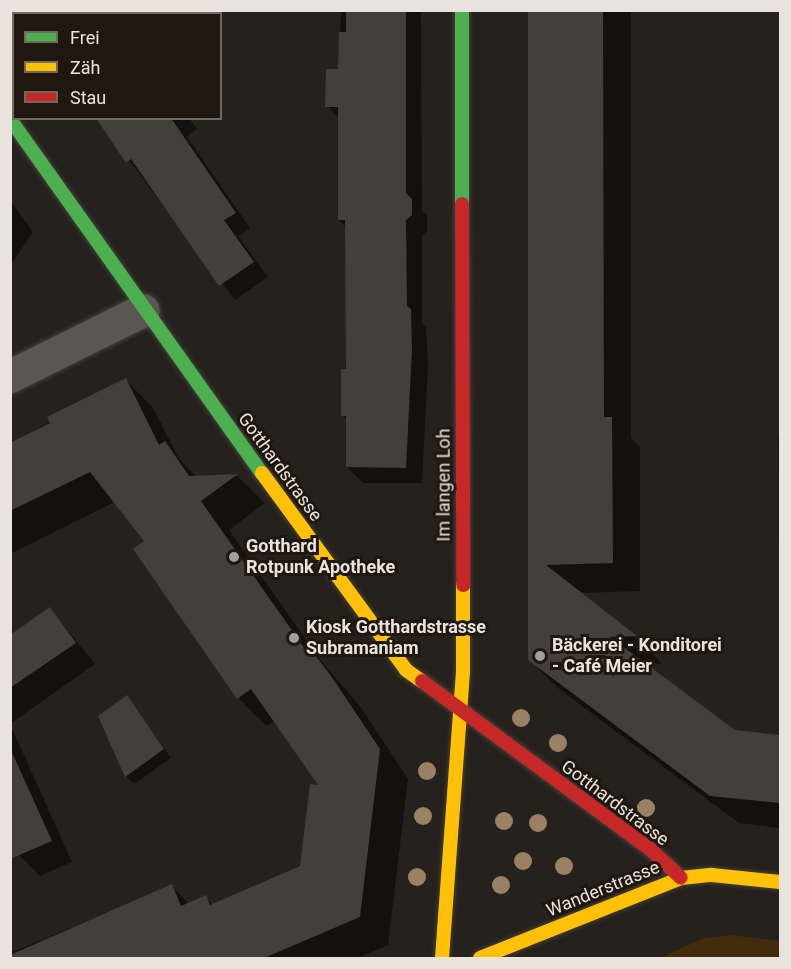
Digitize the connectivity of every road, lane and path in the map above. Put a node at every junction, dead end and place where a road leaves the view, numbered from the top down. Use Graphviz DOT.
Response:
graph roads {
  1 [pos="462,10"];
  2 [pos="10,119"];
  3 [pos="143,310"];
  4 [pos="10,376"];
  5 [pos="460,712"];
  6 [pos="681,878"];
  7 [pos="780,882"];
  8 [pos="442,958"];
  9 [pos="480,958"];
  1 -- 5 [label="street, Im langen Loh"];
  2 -- 3 [label="street, Gotthardstrasse"];
  3 -- 4 [label="street"];
  3 -- 5 [label="street, Gotthardstrasse"];
  5 -- 6 [label="street, Gotthardstrasse"];
  5 -- 8 [label="street, Im langen Loh"];
  6 -- 7 [label="street, Wanderstrasse"];
  6 -- 9 [label="street, Wanderstrasse"];
}
